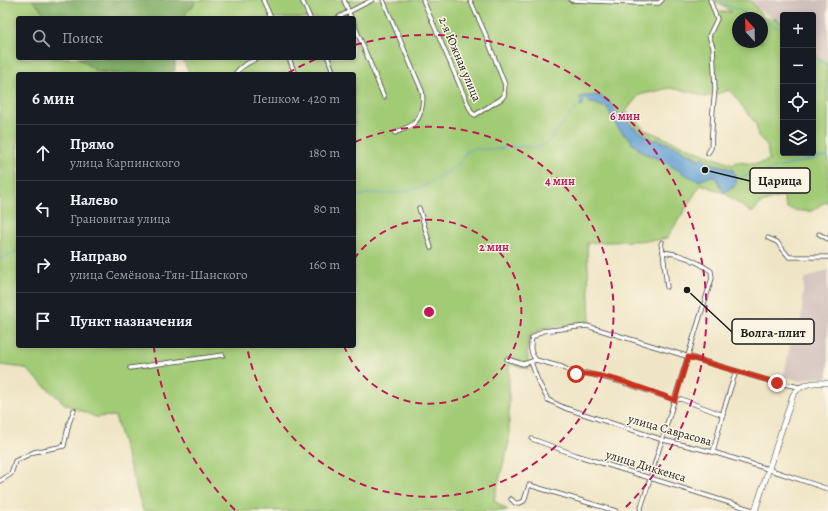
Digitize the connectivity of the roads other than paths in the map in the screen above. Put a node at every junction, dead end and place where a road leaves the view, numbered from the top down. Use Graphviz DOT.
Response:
graph roads {
  1 [pos="263,0"];
  2 [pos="302,0"];
  3 [pos="344,0"];
  4 [pos="372,0"];
  5 [pos="383,0"];
  6 [pos="423,0"];
  7 [pos="470,0"];
  8 [pos="571,0"];
  9 [pos="662,0"];
  10 [pos="710,0"];
  11 [pos="349,12"];
  12 [pos="270,16"];
  13 [pos="309,16"];
  14 [pos="341,16"];
  15 [pos="351,16"];
  16 [pos="356,29"];
  17 [pos="254,60"];
  18 [pos="290,60"];
  19 [pos="329,60"];
  20 [pos="237,72"];
  21 [pos="294,72"];
  22 [pos="333,72"];
  23 [pos="384,97"];
  24 [pos="395,133"];
  25 [pos="708,153"];
  26 [pos="419,208"];
  27 [pos="819,234"];
  28 [pos="768,238"];
  29 [pos="828,239"];
  30 [pos="662,242"];
  31 [pos="431,248"];
  32 [pos="663,252"];
  33 [pos="828,257"];
  34 [pos="667,288"];
  35 [pos="223,355"];
  36 [pos="688,357"];
  37 [pos="507,359"];
  38 [pos="536,360"];
  39 [pos="531,362"];
  40 [pos="130,368"];
  41 [pos="736,371"];
  42 [pos="828,382"];
  43 [pos="800,387"];
  44 [pos="675,400"];
  45 [pos="74,410"];
  46 [pos="723,415"];
  47 [pos="532,439"];
  48 [pos="663,440"];
  49 [pos="713,452"];
  50 [pos="768,469"];
  51 [pos="651,478"];
  52 [pos="0,481"];
  53 [pos="828,489"];
  54 [pos="511,499"];
  55 [pos="616,511"];
  56 [pos="640,511"];
  57 [pos="755,511"];
  1 -- 12 [label="street"];
  2 -- 13 [label="street"];
  3 -- 11 [label="street"];
  4 -- 11 [label="street"];
  5 -- 24 [label="street"];
  6 -- 7 [label="street, 2-я Южная улица"];
  8 -- 9 [label="street"];
  10 -- 25 [label="street"];
  11 -- 14 [label="street"];
  11 -- 15 [label="street"];
  16 -- 23 [label="street"];
  17 -- 20 [label="street"];
  18 -- 21 [label="street"];
  19 -- 22 [label="street"];
  26 -- 31 [label="street"];
  27 -- 29 [label="street"];
  28 -- 33 [label="street"];
  30 -- 32 [label="street"];
  32 -- 34 [label="street"];
  32 -- 36 [label="street"];
  35 -- 40 [label="street"];
  36 -- 38 [label="street"];
  36 -- 41 [label="street"];
  36 -- 44 [label="street"];
  37 -- 39 [label="street"];
  38 -- 39 [label="street"];
  38 -- 44 [label="street"];
  39 -- 48 [label="street, улица Саврасова"];
  41 -- 43 [label="street"];
  41 -- 46 [label="street"];
  42 -- 43 [label="main road"];
  43 -- 50 [label="main road"];
  44 -- 46 [label="street"];
  44 -- 48 [label="street"];
  45 -- 52 [label="street"];
  46 -- 49 [label="street"];
  47 -- 51 [label="street, улица Диккенса"];
  48 -- 49 [label="street, улица Саврасова"];
  48 -- 51 [label="street"];
  49 -- 50 [label="street, улица Саврасова"];
  50 -- 53 [label="street, улица Саврасова"];
  50 -- 57 [label="main road"];
  51 -- 56 [label="street"];
  51 -- 57 [label="street, улица Диккенса"];
  54 -- 55 [label="street"];
}
